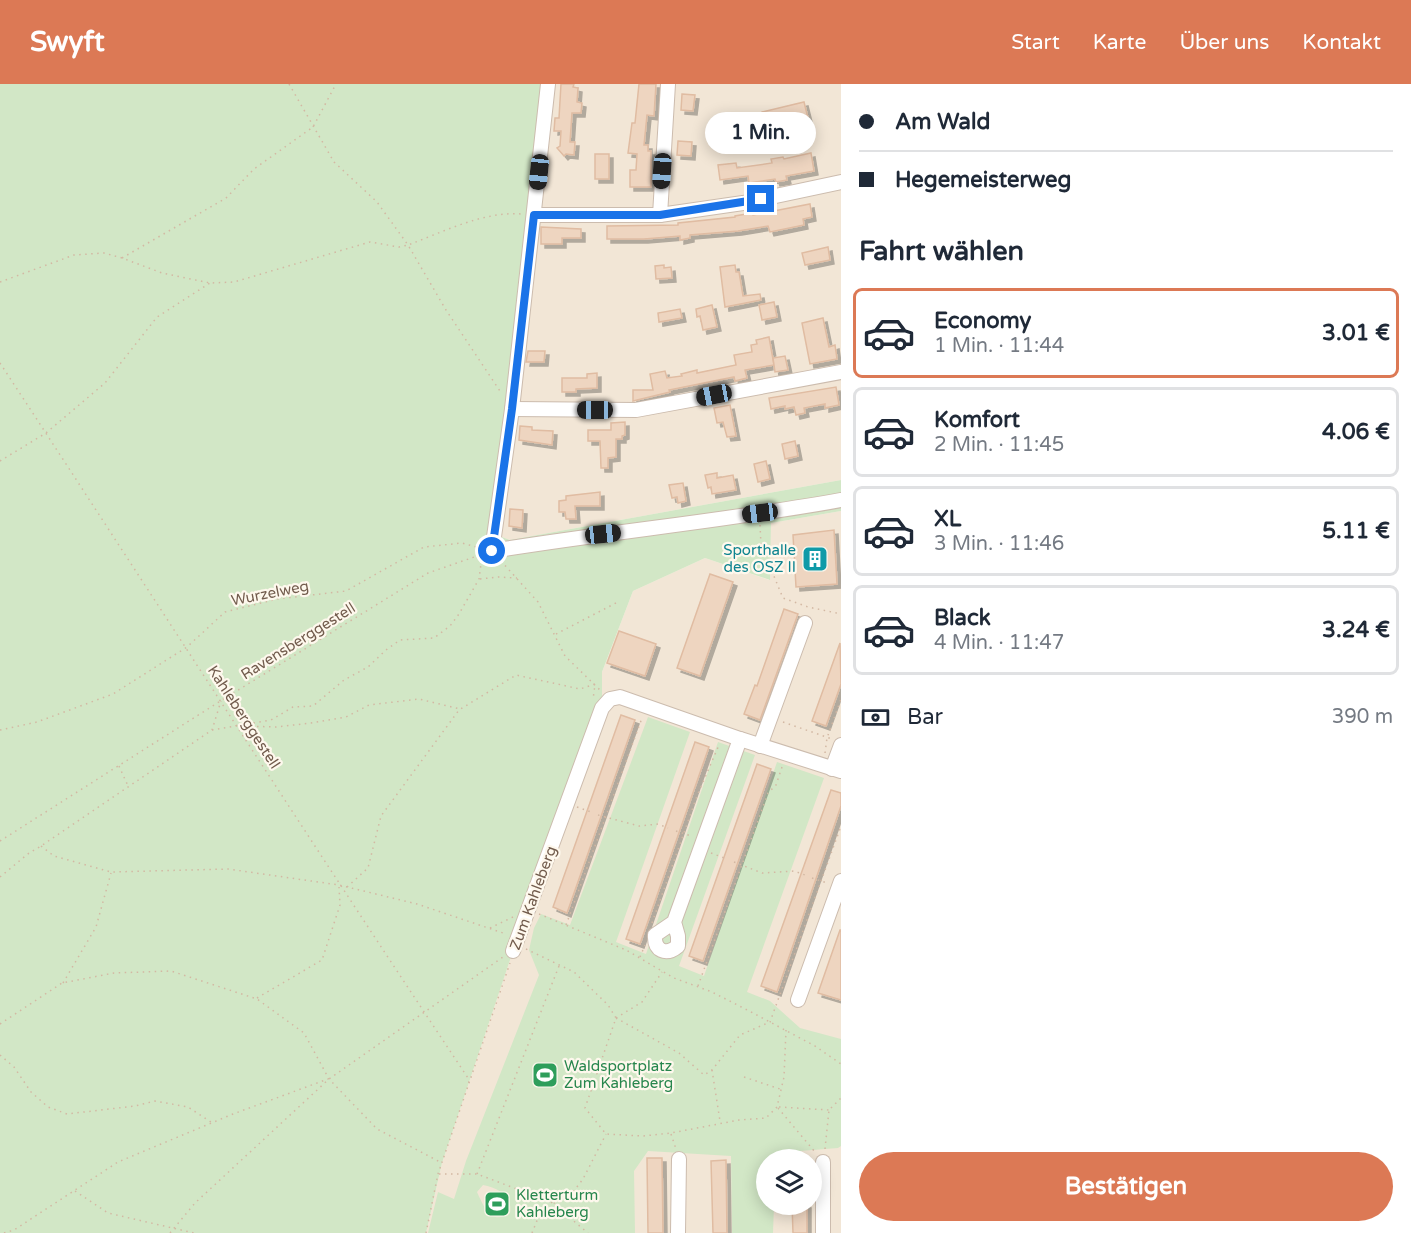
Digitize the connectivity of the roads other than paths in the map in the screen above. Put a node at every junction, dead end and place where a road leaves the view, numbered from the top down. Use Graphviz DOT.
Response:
graph roads {
  1 [pos="548,84"];
  2 [pos="668,84"];
  3 [pos="841,182"];
  4 [pos="534,215"];
  5 [pos="660,215"];
  6 [pos="841,372"];
  7 [pos="512,409"];
  8 [pos="841,500"];
  9 [pos="804,623"];
  10 [pos="740,739"];
  11 [pos="838,743"];
  12 [pos="760,746"];
  13 [pos="832,768"];
  14 [pos="840,884"];
  15 [pos="674,922"];
  16 [pos="516,945"];
  17 [pos="798,1000"];
  18 [pos="679,1159"];
  19 [pos="823,1162"];
  20 [pos="678,1233"];
  21 [pos="823,1233"];
  1 -- 4 [label="street"];
  2 -- 5 [label="street"];
  3 -- 5 [label="street"];
  4 -- 5 [label="street"];
  4 -- 7 [label="street"];
  6 -- 7 [label="street"];
  7 -- 8 [label="street"];
  9 -- 12 [label="street"];
  10 -- 12 [label="street"];
  10 -- 15 [label="street"];
  10 -- 16 [label="street, Zum Kahleberg"];
  11 -- 13 [label="street"];
  12 -- 13 [label="street"];
  14 -- 17 [label="street"];
  18 -- 20 [label="street"];
  19 -- 21 [label="street"];
}
